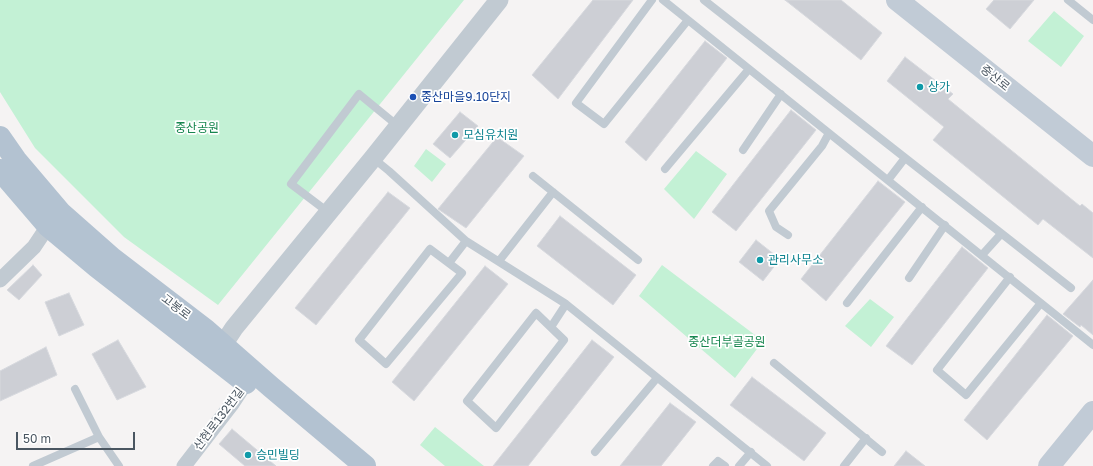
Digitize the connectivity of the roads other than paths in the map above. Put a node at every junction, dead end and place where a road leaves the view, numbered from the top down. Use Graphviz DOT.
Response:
graph roads {
  1 [pos="499,0"];
  2 [pos="652,0"];
  3 [pos="664,0"];
  4 [pos="704,0"];
  5 [pos="897,0"];
  6 [pos="1068,0"];
  7 [pos="688,20"];
  8 [pos="1093,20"];
  9 [pos="749,69"];
  10 [pos="781,94"];
  11 [pos="398,126"];
  12 [pos="829,133"];
  13 [pos="0,137"];
  14 [pos="743,150"];
  15 [pos="1093,156"];
  16 [pos="372,158"];
  17 [pos="905,158"];
  18 [pos="666,169"];
  19 [pos="0,170"];
  20 [pos="533,176"];
  21 [pos="888,180"];
  22 [pos="553,192"];
  23 [pos="922,207"];
  24 [pos="328,212"];
  25 [pos="944,225"];
  26 [pos="48,226"];
  27 [pos="1001,234"];
  28 [pos="788,235"];
  29 [pos="466,241"];
  30 [pos="982,255"];
  31 [pos="638,260"];
  32 [pos="499,261"];
  33 [pos="450,263"];
  34 [pos="1010,277"];
  35 [pos="909,278"];
  36 [pos="0,280"];
  37 [pos="1071,288"];
  38 [pos="847,303"];
  39 [pos="1041,303"];
  40 [pos="566,304"];
  41 [pos="551,327"];
  42 [pos="1093,345"];
  43 [pos="219,352"];
  44 [pos="774,363"];
  45 [pos="250,377"];
  46 [pos="657,378"];
  47 [pos="75,389"];
  48 [pos="1093,412"];
  49 [pos="99,437"];
  50 [pos="866,438"];
  51 [pos="595,452"];
  52 [pos="751,452"];
  53 [pos="882,452"];
  54 [pos="33,466"];
  55 [pos="119,466"];
  56 [pos="184,466"];
  57 [pos="342,466"];
  58 [pos="365,466"];
  59 [pos="713,466"];
  60 [pos="725,466"];
  61 [pos="739,466"];
  62 [pos="767,466"];
  63 [pos="844,466"];
  64 [pos="1049,466"];
  1 -- 11 [label="street"];
  2 -- 7 [label="lane"];
  3 -- 7 [label="lane"];
  4 -- 17 [label="lane"];
  5 -- 15 [label="main road, 중산로"];
  6 -- 8 [label="lane"];
  7 -- 9 [label="lane"];
  9 -- 10 [label="lane"];
  9 -- 18 [label="lane"];
  10 -- 12 [label="lane"];
  10 -- 14 [label="lane"];
  11 -- 16 [label="street"];
  11 -- 24 [label="lane"];
  12 -- 21 [label="lane"];
  12 -- 28 [label="lane"];
  13 -- 43 [label="main road, 고봉로"];
  16 -- 24 [label="street"];
  16 -- 29 [label="lane"];
  17 -- 21 [label="lane"];
  17 -- 27 [label="lane"];
  19 -- 26 [label="main road, 고봉로"];
  20 -- 22 [label="lane"];
  21 -- 23 [label="lane"];
  22 -- 31 [label="lane"];
  22 -- 32 [label="lane"];
  23 -- 25 [label="lane"];
  23 -- 38 [label="lane"];
  24 -- 43 [label="street"];
  25 -- 30 [label="lane"];
  25 -- 35 [label="lane"];
  26 -- 36 [label="street"];
  26 -- 43 [label="main road, 고봉로"];
  27 -- 30 [label="lane"];
  27 -- 37 [label="lane"];
  29 -- 32 [label="lane"];
  29 -- 33 [label="lane"];
  30 -- 34 [label="lane"];
  32 -- 40 [label="lane"];
  33 -- 33 [label="lane"];
  34 -- 39 [label="lane"];
  34 -- 39 [label="lane"];
  39 -- 42 [label="lane"];
  40 -- 41 [label="lane"];
  40 -- 46 [label="lane"];
  41 -- 41 [label="lane"];
  43 -- 45 [label="main road, 고봉로"];
  44 -- 50 [label="lane"];
  45 -- 56 [label="street, 산현로132번길"];
  45 -- 57 [label="main road, 고봉로"];
  45 -- 58 [label="main road, 고봉로"];
  46 -- 51 [label="lane"];
  46 -- 52 [label="lane"];
  47 -- 49 [label="lane"];
  48 -- 64 [label="main road"];
  49 -- 54 [label="lane"];
  49 -- 55 [label="lane"];
  50 -- 53 [label="lane"];
  50 -- 63 [label="lane"];
  52 -- 61 [label="lane"];
  52 -- 62 [label="lane"];
  59 -- 60 [label="lane"];
}
